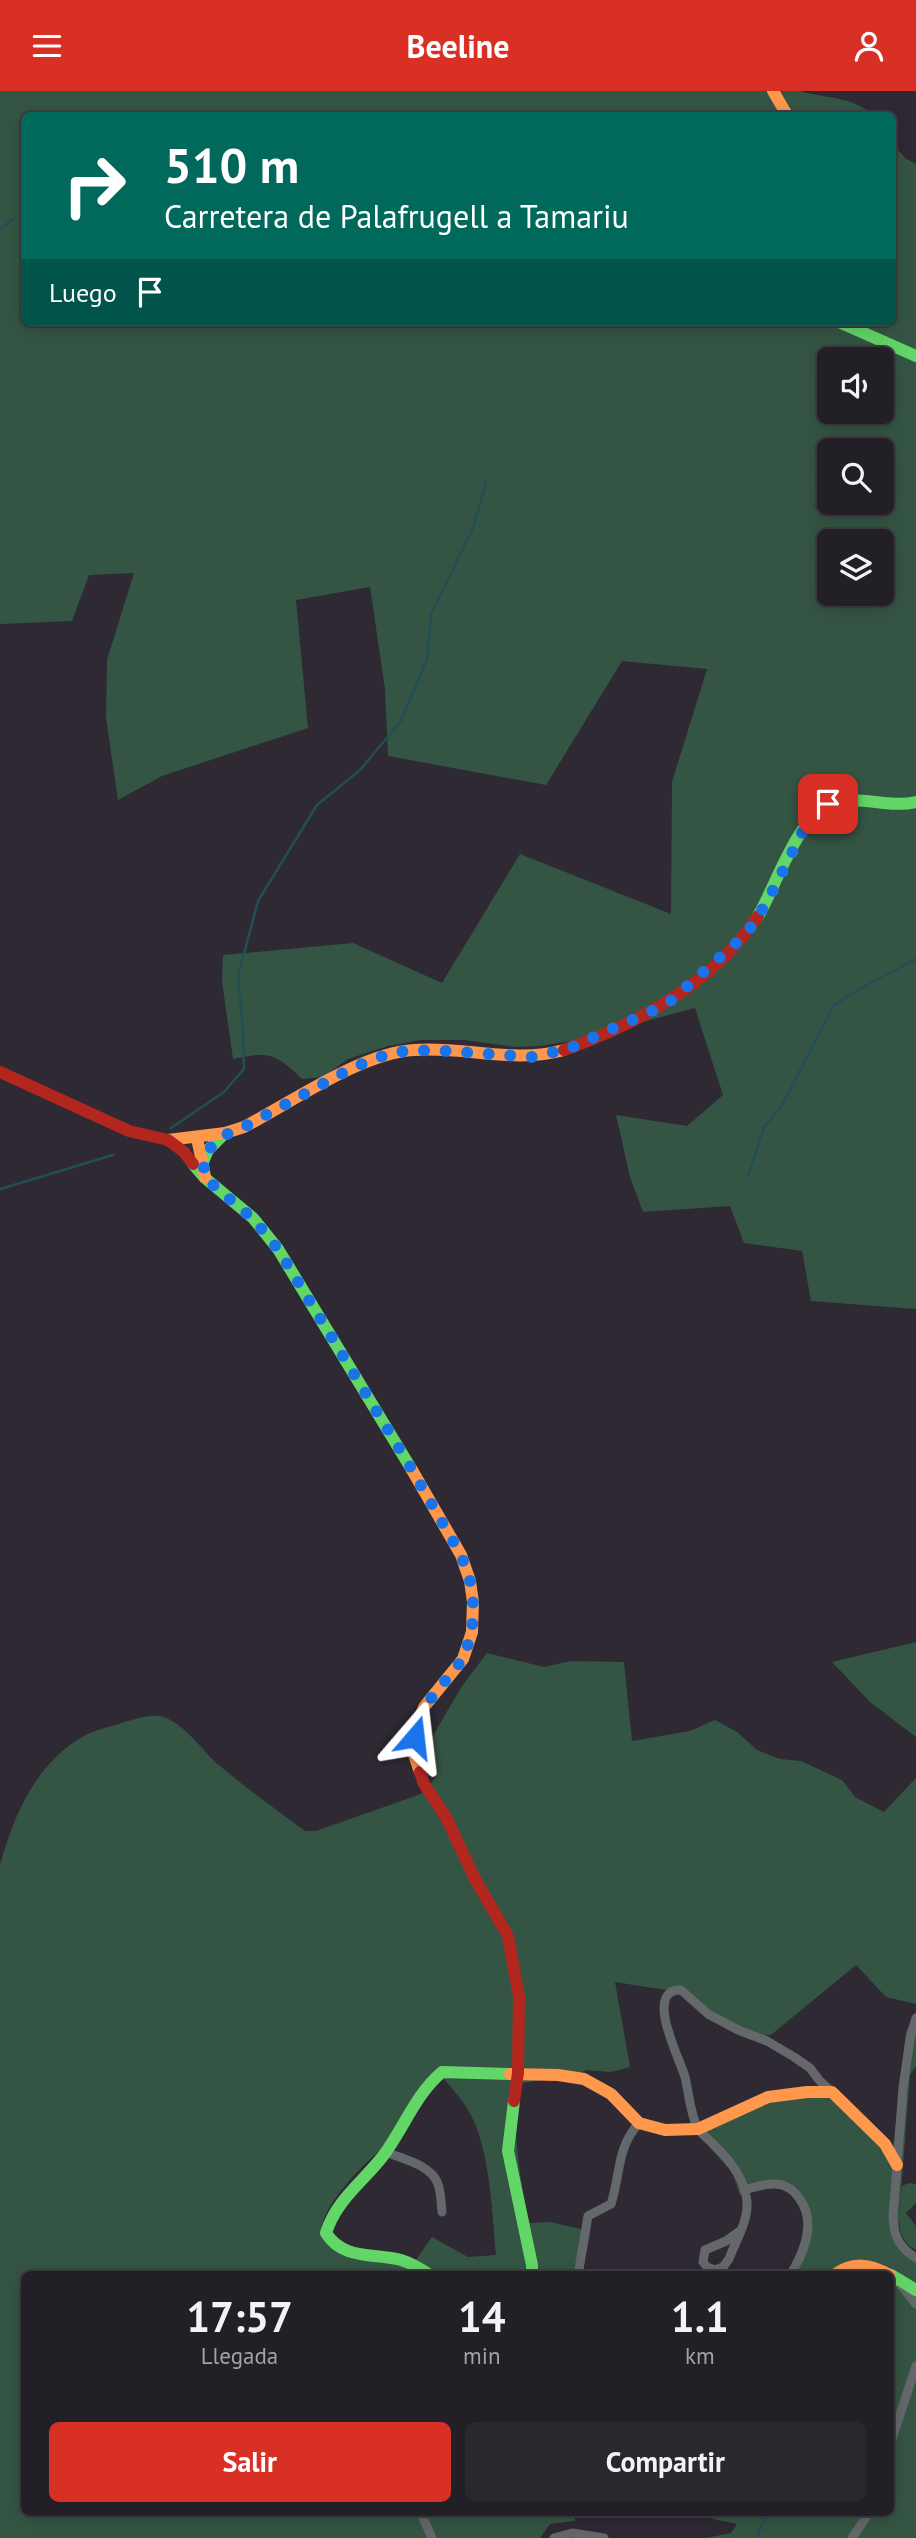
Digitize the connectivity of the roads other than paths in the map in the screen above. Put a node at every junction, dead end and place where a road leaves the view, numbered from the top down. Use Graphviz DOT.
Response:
graph roads {
  1 [pos="773,91"];
  2 [pos="786,112"];
  3 [pos="847,326"];
  4 [pos="916,356"];
  5 [pos="916,801"];
  6 [pos="0,1072"];
  7 [pos="225,1133"];
  8 [pos="194,1138"];
  9 [pos="168,1140"];
  10 [pos="199,1164"];
  11 [pos="916,2018"];
  12 [pos="518,2073"];
  13 [pos="832,2092"];
  14 [pos="639,2123"];
  15 [pos="698,2129"];
  16 [pos="386,2152"];
  17 [pos="897,2165"];
  18 [pos="744,2190"];
  19 [pos="442,2212"];
  20 [pos="740,2231"];
  21 [pos="916,2258"];
  22 [pos="423,2271"];
  23 [pos="532,2271"];
  24 [pos="579,2271"];
  25 [pos="792,2271"];
  26 [pos="839,2271"];
  27 [pos="882,2271"];
  28 [pos="894,2278"];
  29 [pos="894,2278"];
  30 [pos="916,2290"];
  31 [pos="916,2304"];
  32 [pos="916,2366"];
  33 [pos="894,2433"];
  34 [pos="422,2516"];
  35 [pos="867,2516"];
  36 [pos="863,2522"];
  37 [pos="432,2538"];
  38 [pos="554,2538"];
  39 [pos="604,2538"];
  40 [pos="852,2538"];
  41 [pos="860,2538"];
  1 -- 2 [label="street"];
  3 -- 4 [label="street"];
  5 -- 7 [label="street"];
  6 -- 9 [label="street"];
  7 -- 8 [label="street"];
  7 -- 10 [label="street"];
  8 -- 9 [label="street"];
  8 -- 10 [label="street"];
  9 -- 10 [label="street"];
  10 -- 12 [label="street"];
  11 -- 17 [label="street"];
  12 -- 14 [label="street"];
  12 -- 16 [label="street"];
  12 -- 23 [label="street"];
  13 -- 15 [label="street"];
  13 -- 15 [label="street"];
  13 -- 17 [label="street"];
  14 -- 15 [label="street"];
  14 -- 24 [label="street"];
  15 -- 18 [label="street"];
  16 -- 19 [label="street"];
  16 -- 22 [label="street"];
  17 -- 21 [label="street"];
  18 -- 20 [label="street"];
  18 -- 25 [label="street"];
  20 -- 20 [label="street"];
  26 -- 27 [label="street"];
  28 -- 30 [label="street"];
  29 -- 31 [label="street"];
  32 -- 33 [label="street"];
  34 -- 37 [label="street"];
  35 -- 36 [label="street"];
  36 -- 40 [label="street"];
  36 -- 41 [label="street"];
  38 -- 39 [label="street"];
}
